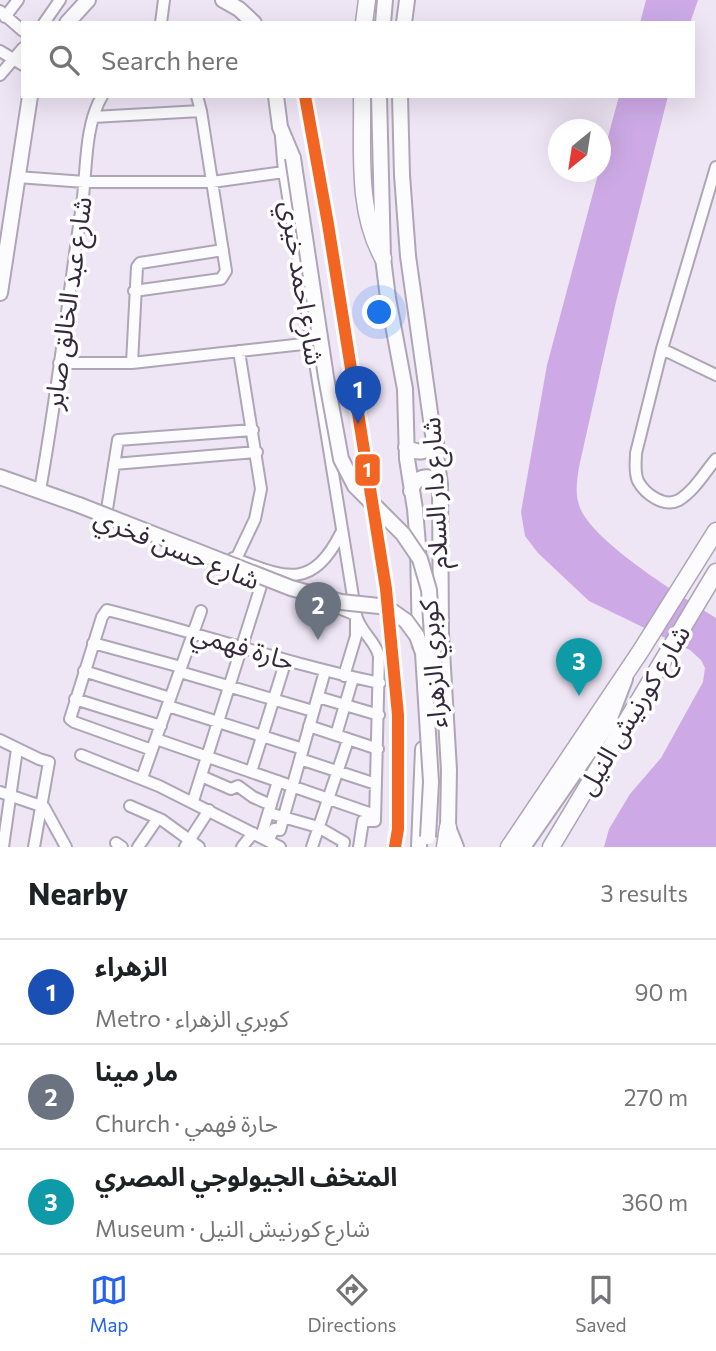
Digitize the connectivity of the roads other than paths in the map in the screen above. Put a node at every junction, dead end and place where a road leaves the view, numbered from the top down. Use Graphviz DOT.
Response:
graph roads {
  1 [pos="18,0"];
  2 [pos="60,0"];
  3 [pos="88,0"];
  4 [pos="164,0"];
  5 [pos="223,0"];
  6 [pos="367,0"];
  7 [pos="385,0"];
  8 [pos="407,0"];
  9 [pos="2,14"];
  10 [pos="45,21"];
  11 [pos="69,21"];
  12 [pos="161,21"];
  13 [pos="252,21"];
  14 [pos="364,21"];
  15 [pos="383,21"];
  16 [pos="404,21"];
  17 [pos="21,29"];
  18 [pos="0,51"];
  19 [pos="18,62"];
  20 [pos="0,75"];
  21 [pos="21,98"];
  22 [pos="30,98"];
  23 [pos="101,98"];
  24 [pos="198,98"];
  25 [pos="276,98"];
  26 [pos="362,98"];
  27 [pos="379,98"];
  28 [pos="400,98"];
  29 [pos="201,111"];
  30 [pos="93,117"];
  31 [pos="280,127"];
  32 [pos="284,172"];
  33 [pos="715,174"];
  34 [pos="17,177"];
  35 [pos="85,182"];
  36 [pos="212,182"];
  37 [pos="0,230"];
  38 [pos="222,250"];
  39 [pos="383,258"];
  40 [pos="134,291"];
  41 [pos="0,293"];
  42 [pos="312,343"];
  43 [pos="662,349"];
  44 [pos="239,351"];
  45 [pos="59,363"];
  46 [pos="132,363"];
  47 [pos="715,371"];
  48 [pos="253,430"];
  49 [pos="436,442"];
  50 [pos="406,447"];
  51 [pos="257,452"];
  52 [pos="716,459"];
  53 [pos="114,464"];
  54 [pos="0,477"];
  55 [pos="440,484"];
  56 [pos="40,488"];
  57 [pos="411,491"];
  58 [pos="107,509"];
  59 [pos="716,531"];
  60 [pos="342,533"];
  61 [pos="236,559"];
  62 [pos="266,570"];
  63 [pos="716,572"];
  64 [pos="262,583"];
  65 [pos="201,611"];
  66 [pos="356,615"];
  67 [pos="194,632"];
  68 [pos="93,643"];
  69 [pos="241,647"];
  70 [pos="286,660"];
  71 [pos="181,669"];
  72 [pos="84,671"];
  73 [pos="325,671"];
  74 [pos="628,671"];
  75 [pos="349,677"];
  76 [pos="380,683"];
  77 [pos="229,686"];
  78 [pos="318,697"];
  79 [pos="75,699"];
  80 [pos="274,699"];
  81 [pos="169,702"];
  82 [pos="345,705"];
  83 [pos="313,711"];
  84 [pos="379,715"];
  85 [pos="218,722"];
  86 [pos="161,726"];
  87 [pos="309,726"];
  88 [pos="336,735"];
  89 [pos="262,736"];
  90 [pos="0,740"];
  91 [pos="348,740"];
  92 [pos="154,745"];
  93 [pos="17,749"];
  94 [pos="378,750"];
  95 [pos="301,754"];
  96 [pos="80,755"];
  97 [pos="207,757"];
  98 [pos="251,772"];
  99 [pos="337,772"];
  100 [pos="201,776"];
  101 [pos="142,778"];
  102 [pos="278,782"];
  103 [pos="376,784"];
  104 [pos="292,786"];
  105 [pos="5,794"];
  106 [pos="328,799"];
  107 [pos="193,802"];
  108 [pos="40,804"];
  109 [pos="130,806"];
  110 [pos="270,809"];
  111 [pos="209,810"];
  112 [pos="284,817"];
  113 [pos="158,818"];
  114 [pos="375,819"];
  115 [pos="318,827"];
  116 [pos="447,827"];
  117 [pos="261,837"];
  118 [pos="425,844"];
  119 [pos="191,845"];
  120 [pos="3,847"];
  121 [pos="34,847"];
  122 [pos="66,847"];
  123 [pos="138,847"];
  124 [pos="242,847"];
  125 [pos="280,847"];
  126 [pos="312,847"];
  127 [pos="343,847"];
  128 [pos="359,847"];
  129 [pos="444,847"];
  130 [pos="456,847"];
  131 [pos="509,847"];
  132 [pos="523,847"];
  133 [pos="551,847"];
  1 -- 9 [label="street"];
  2 -- 10 [label="street"];
  3 -- 11 [label="main road"];
  4 -- 12 [label="street"];
  5 -- 13 [label="main road"];
  6 -- 14 [label="highway"];
  7 -- 15 [label="main road"];
  8 -- 16 [label="main road"];
  9 -- 17 [label="street"];
  18 -- 19 [label="street"];
  19 -- 20 [label="street"];
  21 -- 37 [label="main road"];
  22 -- 34 [label="main road"];
  23 -- 30 [label="street, شارع عبد الخالق صابر"];
  24 -- 29 [label="street"];
  25 -- 31 [label="main road, شارع احمد خيري"];
  26 -- 39 [label="highway"];
  27 -- 39 [label="main road, شارع دار السلام"];
  28 -- 49 [label="main road, شارع دار السلام"];
  29 -- 30 [label="street"];
  29 -- 36 [label="street"];
  30 -- 35 [label="street, شارع عبد الخالق صابر"];
  31 -- 32 [label="street, شارع احمد خيري"];
  31 -- 116 [label="main road, كوبري الزهراء, bridge"];
  32 -- 36 [label="street"];
  32 -- 42 [label="street, شارع احمد خيري"];
  33 -- 43 [label="street"];
  34 -- 35 [label="street"];
  34 -- 41 [label="main road"];
  35 -- 36 [label="street"];
  35 -- 45 [label="street, شارع عبد الخالق صابر"];
  36 -- 38 [label="street"];
  38 -- 40 [label="street"];
  38 -- 40 [label="street"];
  39 -- 50 [label="main road, شارع دار السلام"];
  40 -- 46 [label="street"];
  42 -- 44 [label="street"];
  42 -- 60 [label="street, شارع احمد خيري"];
  43 -- 47 [label="street"];
  43 -- 52 [label="street"];
  44 -- 46 [label="street"];
  44 -- 48 [label="street"];
  45 -- 46 [label="street"];
  45 -- 56 [label="street, شارع عبد الخالق صابر"];
  48 -- 51 [label="street"];
  48 -- 53 [label="street"];
  49 -- 50 [label="main road"];
  49 -- 55 [label="main road, شارع دار السلام"];
  50 -- 57 [label="main road, شارع دار السلام"];
  51 -- 53 [label="street"];
  51 -- 61 [label="street"];
  53 -- 58 [label="street"];
  54 -- 56 [label="main road, كوبري الزهراء"];
  55 -- 57 [label="main road"];
  55 -- 116 [label="main road, شارع دار السلام"];
  56 -- 58 [label="street, شارع حسن فخري"];
  56 -- 64 [label="street, شارع حسن فخري"];
  56 -- 118 [label="main road, كوبري الزهراء, bridge"];
  57 -- 118 [label="main road, شارع دار السلام"];
  58 -- 61 [label="street, شارع حسن فخري"];
  59 -- 74 [label="highway, شارع كورنيش النيل"];
  60 -- 62 [label="street, شارع حسن فخري"];
  60 -- 66 [label="street, شارع احمد خيري"];
  61 -- 62 [label="street, شارع حسن فخري"];
  62 -- 64 [label="street"];
  63 -- 133 [label="highway, شارع كورنيش النيل"];
  64 -- 66 [label="street, شارع حسن فخري"];
  64 -- 69 [label="street"];
  65 -- 67 [label="street"];
  66 -- 75 [label="street, شارع احمد خيري"];
  66 -- 76 [label="street"];
  67 -- 68 [label="street, حارة فهمي"];
  67 -- 69 [label="street, حارة فهمي"];
  67 -- 71 [label="street"];
  68 -- 71 [label="street"];
  68 -- 72 [label="street"];
  69 -- 70 [label="street, حارة فهمي"];
  69 -- 77 [label="street"];
  70 -- 73 [label="street, حارة فهمي"];
  70 -- 80 [label="street"];
  71 -- 77 [label="street"];
  71 -- 81 [label="street"];
  72 -- 79 [label="street"];
  72 -- 81 [label="street"];
  73 -- 75 [label="street, حارة فهمي"];
  73 -- 78 [label="street"];
  74 -- 131 [label="highway, شارع كورنيش النيل"];
  74 -- 132 [label="main road"];
  75 -- 76 [label="street, حارة فهمي"];
  75 -- 82 [label="street, شارع احمد خيري"];
  76 -- 84 [label="street"];
  77 -- 80 [label="street"];
  77 -- 85 [label="street"];
  78 -- 82 [label="street"];
  78 -- 83 [label="street"];
  79 -- 86 [label="street"];
  79 -- 92 [label="street"];
  80 -- 83 [label="street"];
  80 -- 89 [label="street"];
  81 -- 85 [label="street"];
  81 -- 86 [label="street"];
  82 -- 84 [label="street"];
  82 -- 88 [label="street, شارع احمد خيري"];
  83 -- 87 [label="street"];
  84 -- 94 [label="street"];
  85 -- 89 [label="street"];
  85 -- 97 [label="street"];
  86 -- 92 [label="street"];
  87 -- 88 [label="street"];
  87 -- 95 [label="street"];
  88 -- 91 [label="street"];
  89 -- 95 [label="street"];
  89 -- 98 [label="street"];
  90 -- 93 [label="street"];
  91 -- 94 [label="street"];
  91 -- 99 [label="street"];
  92 -- 97 [label="street"];
  92 -- 101 [label="street"];
  93 -- 105 [label="street"];
  93 -- 108 [label="street"];
  94 -- 103 [label="street"];
  95 -- 99 [label="street"];
  95 -- 104 [label="street"];
  96 -- 101 [label="street"];
  97 -- 98 [label="street"];
  97 -- 100 [label="street"];
  98 -- 102 [label="street"];
  99 -- 103 [label="street"];
  99 -- 106 [label="street"];
  100 -- 107 [label="street"];
  100 -- 110 [label="street"];
  101 -- 107 [label="street"];
  102 -- 104 [label="street"];
  102 -- 110 [label="street"];
  103 -- 114 [label="street"];
  104 -- 106 [label="street"];
  104 -- 112 [label="street"];
  105 -- 108 [label="street"];
  105 -- 120 [label="street"];
  106 -- 114 [label="street"];
  106 -- 115 [label="street"];
  107 -- 111 [label="street"];
  108 -- 121 [label="street"];
  108 -- 122 [label="street"];
  109 -- 113 [label="street"];
  110 -- 112 [label="street"];
  110 -- 117 [label="street"];
  111 -- 117 [label="street"];
  111 -- 119 [label="street"];
  112 -- 115 [label="street"];
  112 -- 117 [label="street"];
  113 -- 119 [label="street"];
  113 -- 123 [label="street"];
  114 -- 128 [label="street"];
  115 -- 126 [label="street"];
  115 -- 127 [label="street"];
  116 -- 129 [label="highway"];
  116 -- 130 [label="main road, شارع دار السلام"];
  117 -- 124 [label="street"];
  117 -- 125 [label="street"];
}
